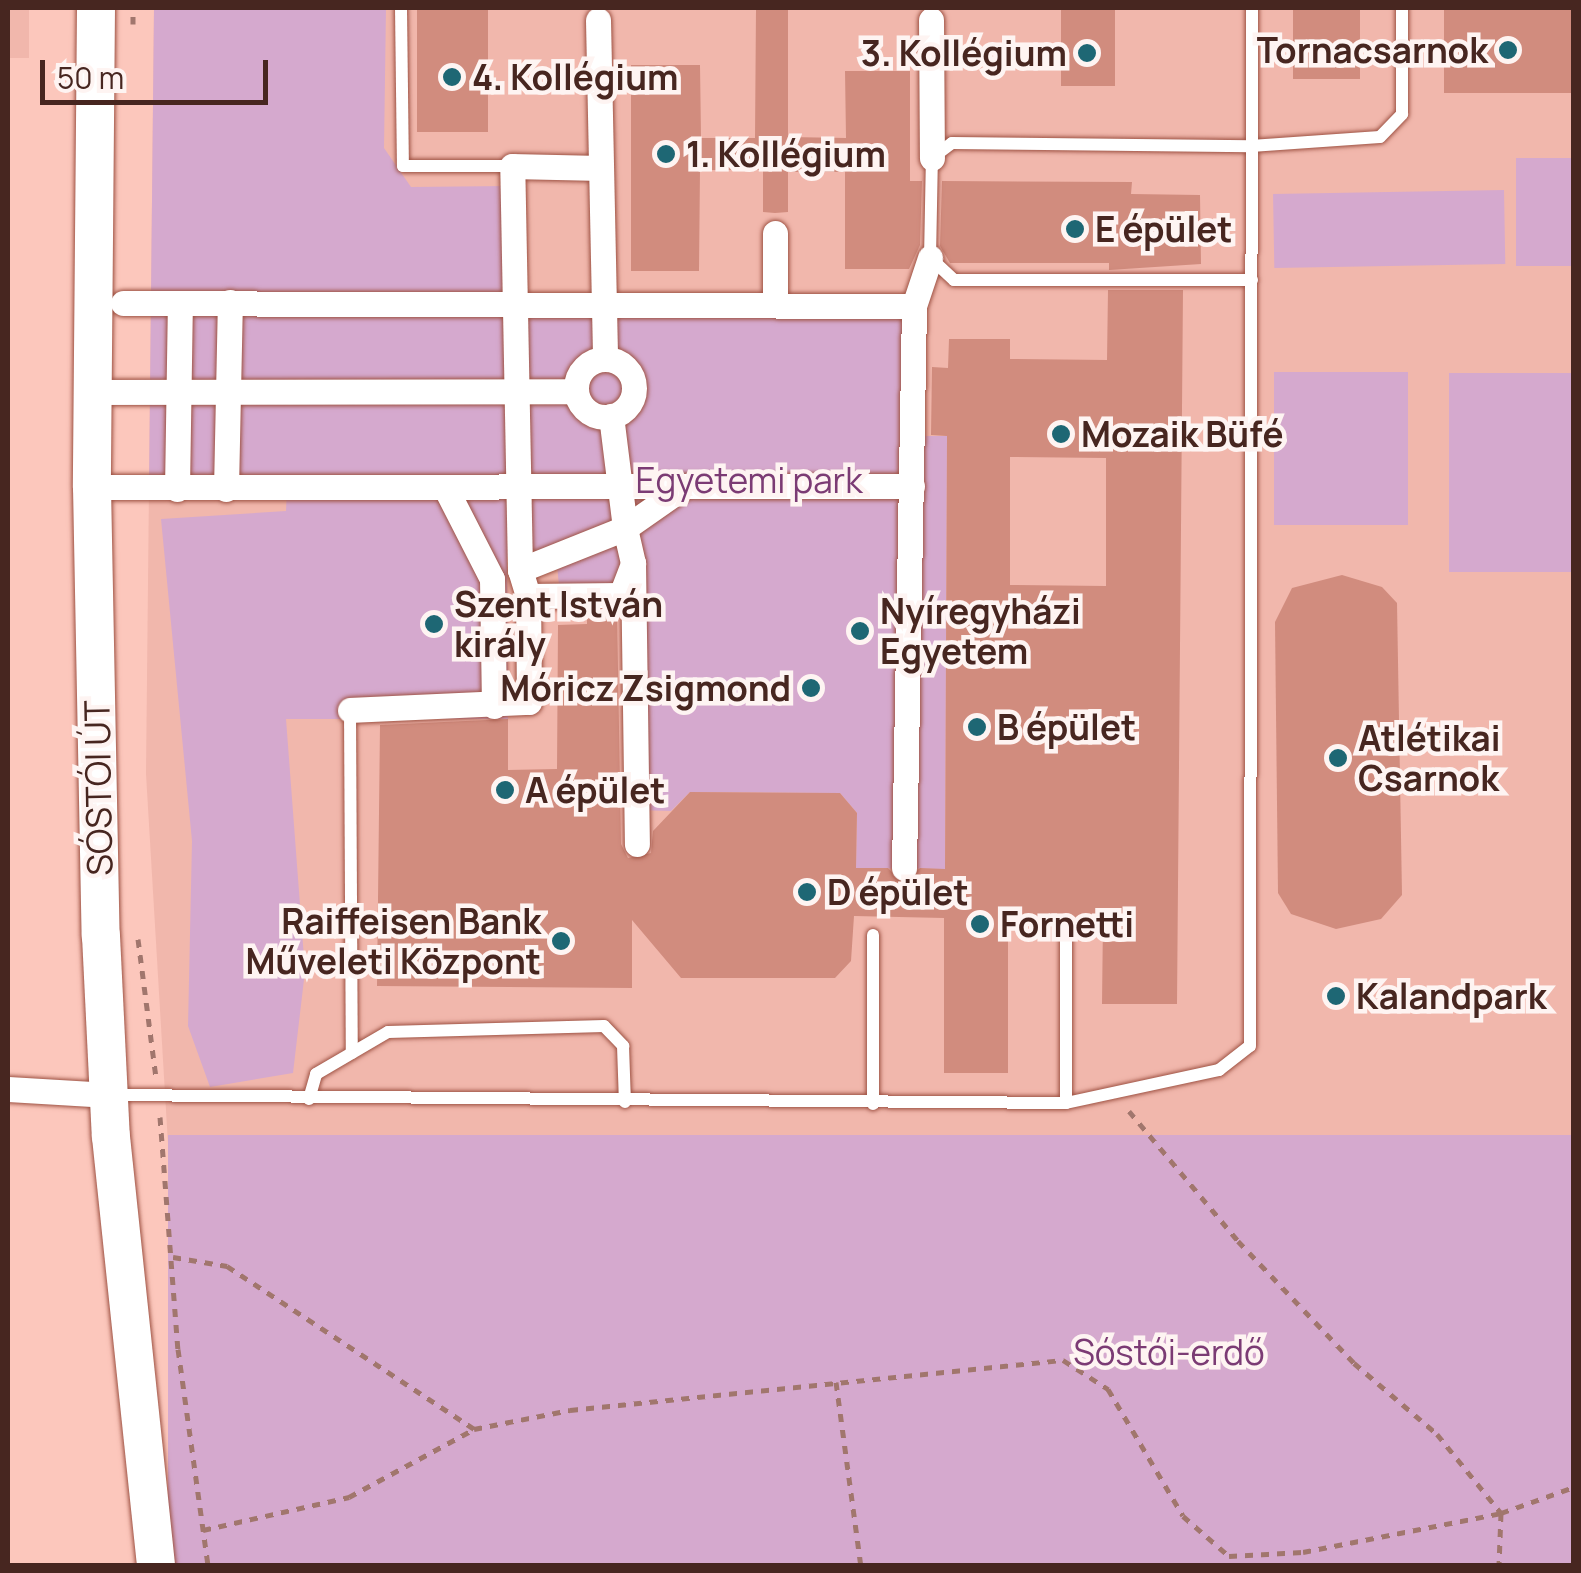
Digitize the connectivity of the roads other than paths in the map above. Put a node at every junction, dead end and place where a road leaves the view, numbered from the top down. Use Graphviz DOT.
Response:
graph roads {
  1 [pos="96,8"];
  2 [pos="401,8"];
  3 [pos="1252,8"];
  4 [pos="1402,8"];
  5 [pos="598,20"];
  6 [pos="932,20"];
  7 [pos="1251,146"];
  8 [pos="932,158"];
  9 [pos="512,166"];
  10 [pos="600,168"];
  11 [pos="775,233"];
  12 [pos="930,258"];
  13 [pos="1252,280"];
  14 [pos="513,301"];
  15 [pos="230,302"];
  16 [pos="603,302"];
  17 [pos="775,302"];
  18 [pos="123,303"];
  19 [pos="180,303"];
  20 [pos="914,306"];
  21 [pos="606,358"];
  22 [pos="511,390"];
  23 [pos="178,391"];
  24 [pos="228,391"];
  25 [pos="576,391"];
  26 [pos="92,392"];
  27 [pos="611,416"];
  28 [pos="912,486"];
  29 [pos="92,487"];
  30 [pos="513,487"];
  31 [pos="445,488"];
  32 [pos="681,488"];
  33 [pos="226,489"];
  34 [pos="614,489"];
  35 [pos="178,490"];
  36 [pos="624,528"];
  37 [pos="634,563"];
  38 [pos="492,583"];
  39 [pos="524,583"];
  40 [pos="494,706"];
  41 [pos="350,710"];
  42 [pos="636,844"];
  43 [pos="904,868"];
  44 [pos="1066,934"];
  45 [pos="873,935"];
  46 [pos="352,1053"];
  47 [pos="8,1089"];
  48 [pos="109,1095"];
  49 [pos="309,1099"];
  50 [pos="625,1102"];
  51 [pos="1066,1103"];
  52 [pos="873,1104"];
  53 [pos="156,1566"];
  1 -- 26 [label="main road, SÓSTÓI ÚT"];
  2 -- 9 [label="lane"];
  3 -- 7 [label="lane"];
  4 -- 7 [label="lane"];
  5 -- 10 [label="street"];
  6 -- 8 [label="street"];
  7 -- 8 [label="lane"];
  7 -- 13 [label="lane"];
  8 -- 12 [label="lane"];
  9 -- 10 [label="street"];
  9 -- 14 [label="street"];
  10 -- 16 [label="street"];
  11 -- 17 [label="street"];
  12 -- 13 [label="lane"];
  12 -- 20 [label="street"];
  13 -- 51 [label="lane"];
  14 -- 15 [label="street"];
  14 -- 16 [label="street"];
  14 -- 22 [label="street"];
  15 -- 19 [label="street"];
  15 -- 24 [label="street"];
  16 -- 17 [label="street"];
  16 -- 21 [label="street"];
  17 -- 20 [label="street"];
  18 -- 19 [label="street"];
  19 -- 23 [label="street"];
  20 -- 28 [label="street"];
  21 -- 25 [label="street"];
  21 -- 27 [label="street"];
  22 -- 24 [label="street"];
  22 -- 25 [label="street"];
  22 -- 30 [label="street"];
  23 -- 24 [label="street"];
  23 -- 26 [label="street"];
  23 -- 35 [label="street"];
  24 -- 33 [label="street"];
  25 -- 27 [label="street"];
  26 -- 29 [label="main road, SÓSTÓI ÚT"];
  27 -- 34 [label="street"];
  28 -- 32 [label="street"];
  28 -- 43 [label="street"];
  29 -- 35 [label="street"];
  29 -- 48 [label="main road, SÓSTÓI ÚT"];
  30 -- 31 [label="street"];
  30 -- 34 [label="street"];
  30 -- 39 [label="street"];
  31 -- 33 [label="street"];
  31 -- 38 [label="street"];
  32 -- 34 [label="street"];
  32 -- 36 [label="street"];
  33 -- 35 [label="street"];
  34 -- 36 [label="street"];
  36 -- 37 [label="street"];
  36 -- 39 [label="street"];
  37 -- 39 [label="street"];
  37 -- 42 [label="street"];
  38 -- 39 [label="street"];
  38 -- 40 [label="street"];
  39 -- 40 [label="street"];
  40 -- 41 [label="street"];
  41 -- 46 [label="lane"];
  44 -- 51 [label="lane"];
  45 -- 52 [label="lane"];
  46 -- 49 [label="lane"];
  46 -- 50 [label="lane"];
  47 -- 48 [label="street"];
  48 -- 49 [label="lane"];
  48 -- 53 [label="main road, SÓSTÓI ÚT"];
  49 -- 50 [label="lane"];
  50 -- 52 [label="lane"];
  51 -- 52 [label="lane"];
}
